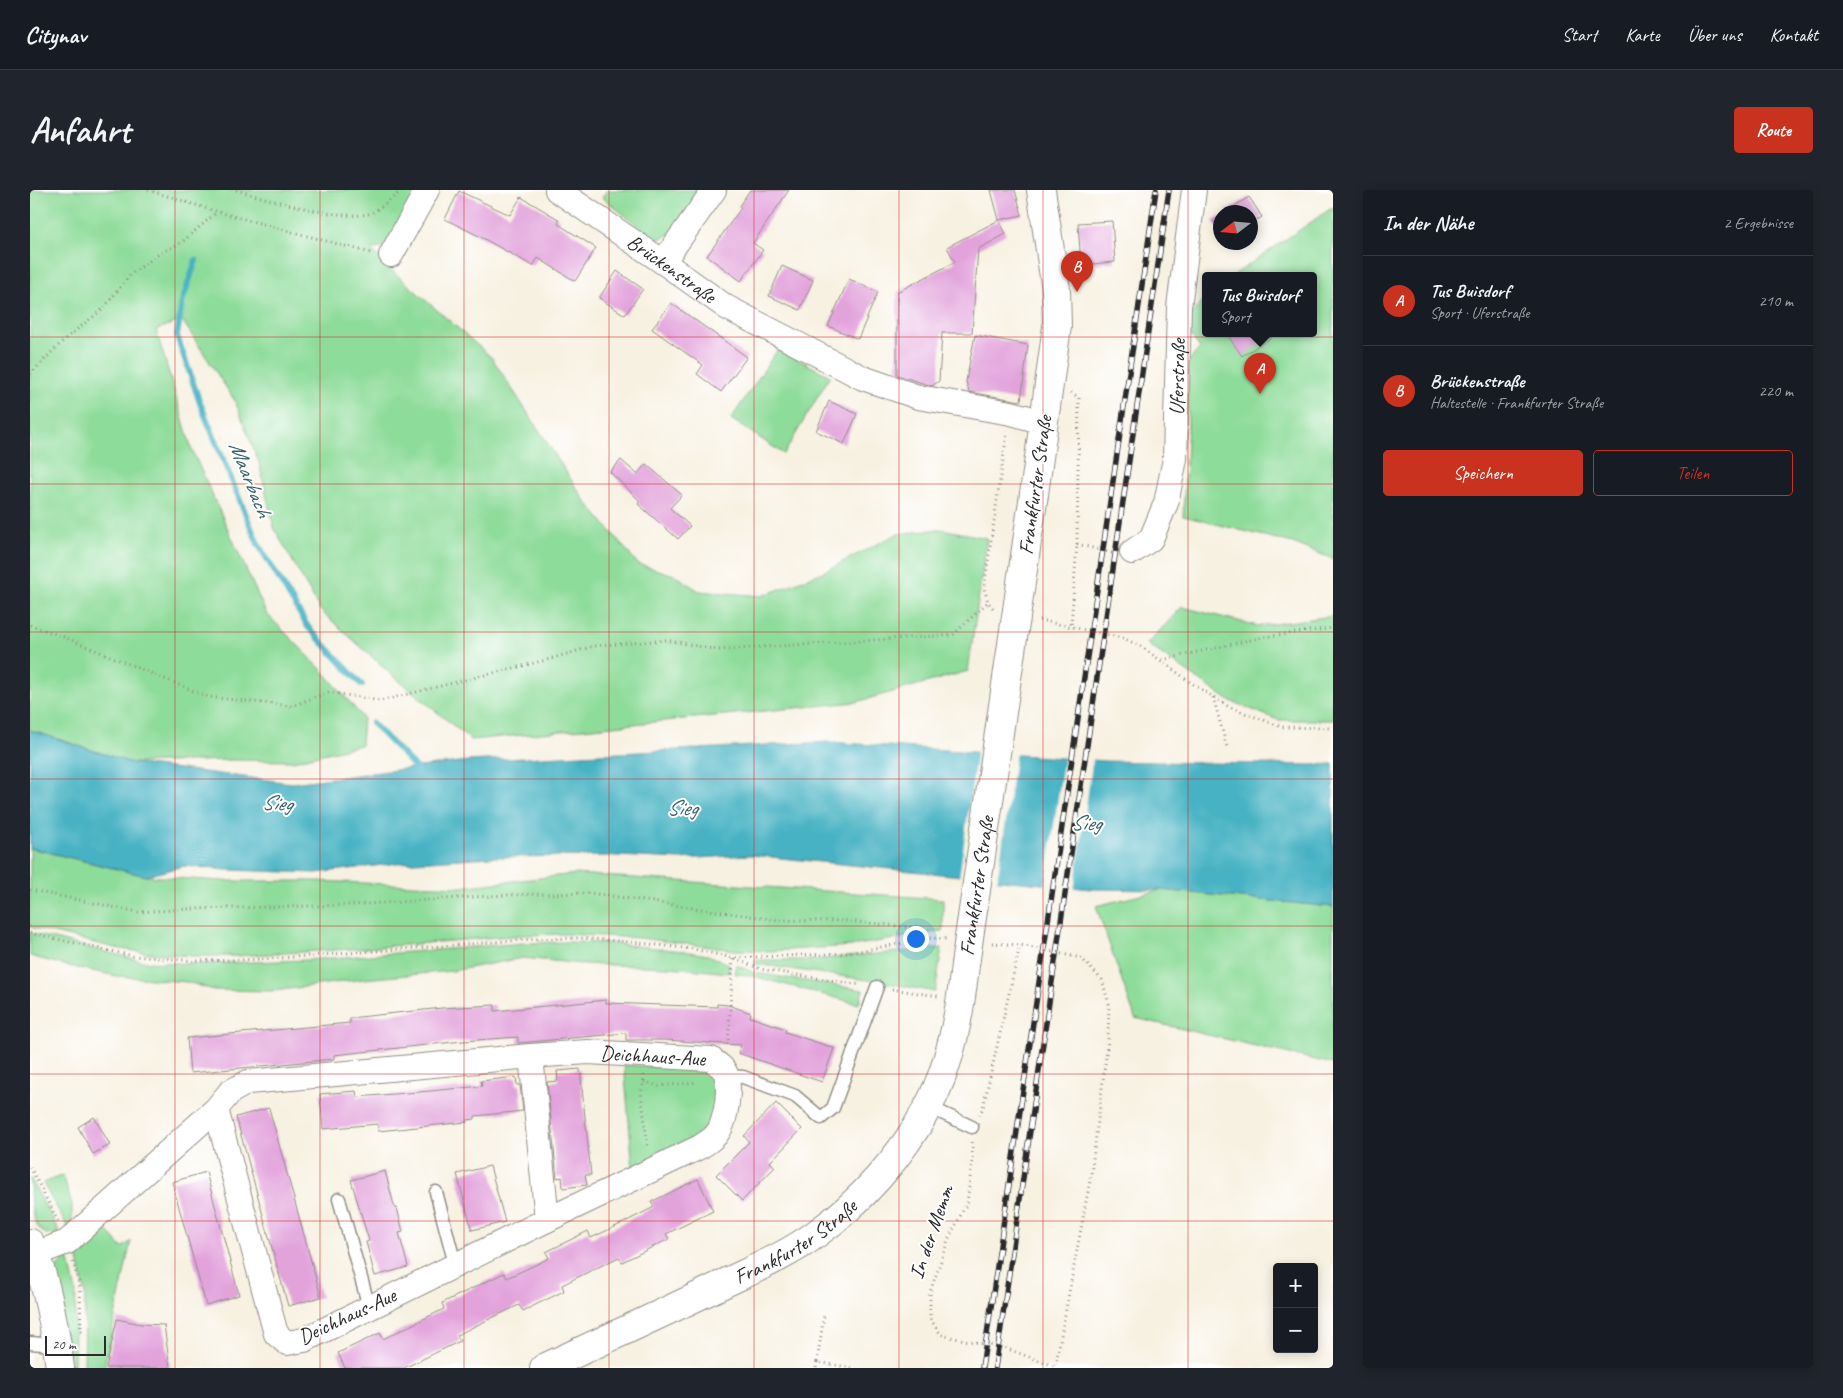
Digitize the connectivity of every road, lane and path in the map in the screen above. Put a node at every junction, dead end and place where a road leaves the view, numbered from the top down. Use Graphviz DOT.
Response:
graph roads {
  1 [pos="148,190"];
  2 [pos="236,190"];
  3 [pos="401,190"];
  4 [pos="427,190"];
  5 [pos="557,190"];
  6 [pos="714,190"];
  7 [pos="1041,190"];
  8 [pos="1194,190"];
  9 [pos="218,212"];
  10 [pos="391,255"];
  11 [pos="663,262"];
  12 [pos="30,374"];
  13 [pos="1068,390"];
  14 [pos="1044,422"];
  15 [pos="1077,544"];
  16 [pos="1132,552"];
  17 [pos="988,602"];
  18 [pos="30,625"];
  19 [pos="1333,628"];
  20 [pos="1161,660"];
  21 [pos="1213,696"];
  22 [pos="1333,728"];
  23 [pos="1227,748"];
  24 [pos="30,890"];
  25 [pos="30,933"];
  26 [pos="931,938"];
  27 [pos="951,939"];
  28 [pos="990,943"];
  29 [pos="1020,945"];
  30 [pos="733,958"];
  31 [pos="877,987"];
  32 [pos="945,997"];
  33 [pos="641,1055"];
  34 [pos="531,1056"];
  35 [pos="725,1072"];
  36 [pos="929,1106"];
  37 [pos="216,1109"];
  38 [pos="972,1127"];
  39 [pos="652,1170"];
  40 [pos="436,1192"];
  41 [pos="339,1199"];
  42 [pos="547,1220"];
  43 [pos="32,1251"];
  44 [pos="455,1264"];
  45 [pos="368,1307"];
  46 [pos="824,1315"];
  47 [pos="30,1343"];
  48 [pos="59,1357"];
  49 [pos="817,1362"];
  50 [pos="544,1368"];
  51 [pos="816,1368"];
  52 [pos="853,1368"];
  53 [pos="1056,1368"];
  1 -- 9 [label="path"];
  2 -- 3 [label="path"];
  4 -- 10 [label="street"];
  5 -- 11 [label="street, Brückenstraße"];
  6 -- 11 [label="street"];
  7 -- 14 [label="main road, Frankfurter Straße"];
  8 -- 16 [label="street, Uferstraße"];
  9 -- 10 [label="path"];
  9 -- 12 [label="path"];
  11 -- 14 [label="street, Brückenstraße"];
  13 -- 15 [label="path"];
  14 -- 36 [label="main road, Frankfurter Straße, bridge"];
  15 -- 16 [label="path"];
  15 -- 20 [label="path"];
  17 -- 18 [label="path"];
  19 -- 20 [label="path"];
  20 -- 21 [label="path"];
  21 -- 22 [label="path"];
  21 -- 23 [label="path"];
  24 -- 26 [label="path"];
  25 -- 30 [label="path"];
  26 -- 27 [label="path"];
  26 -- 30 [label="path"];
  28 -- 29 [label="path"];
  29 -- 38 [label="path"];
  29 -- 53 [label="path"];
  30 -- 31 [label="path"];
  30 -- 35 [label="path"];
  31 -- 32 [label="path"];
  31 -- 35 [label="lane"];
  33 -- 34 [label="street, Deichhaus-Aue"];
  33 -- 35 [label="street, Deichhaus-Aue"];
  33 -- 39 [label="path"];
  34 -- 37 [label="street, Deichhaus-Aue"];
  34 -- 42 [label="street"];
  35 -- 39 [label="street, Deichhaus-Aue"];
  36 -- 38 [label="lane"];
  36 -- 50 [label="main road, Frankfurter Straße"];
  37 -- 43 [label="street, Deichhaus-Aue"];
  37 -- 45 [label="street, Deichhaus-Aue"];
  38 -- 53 [label="path, In der Memm"];
  39 -- 42 [label="street, Deichhaus-Aue"];
  40 -- 44 [label="lane"];
  41 -- 45 [label="lane"];
  42 -- 44 [label="street, Deichhaus-Aue"];
  43 -- 48 [label="main road"];
  44 -- 45 [label="street, Deichhaus-Aue"];
  46 -- 49 [label="path"];
  47 -- 48 [label="lane"];
  49 -- 51 [label="path"];
  49 -- 52 [label="path"];
}
